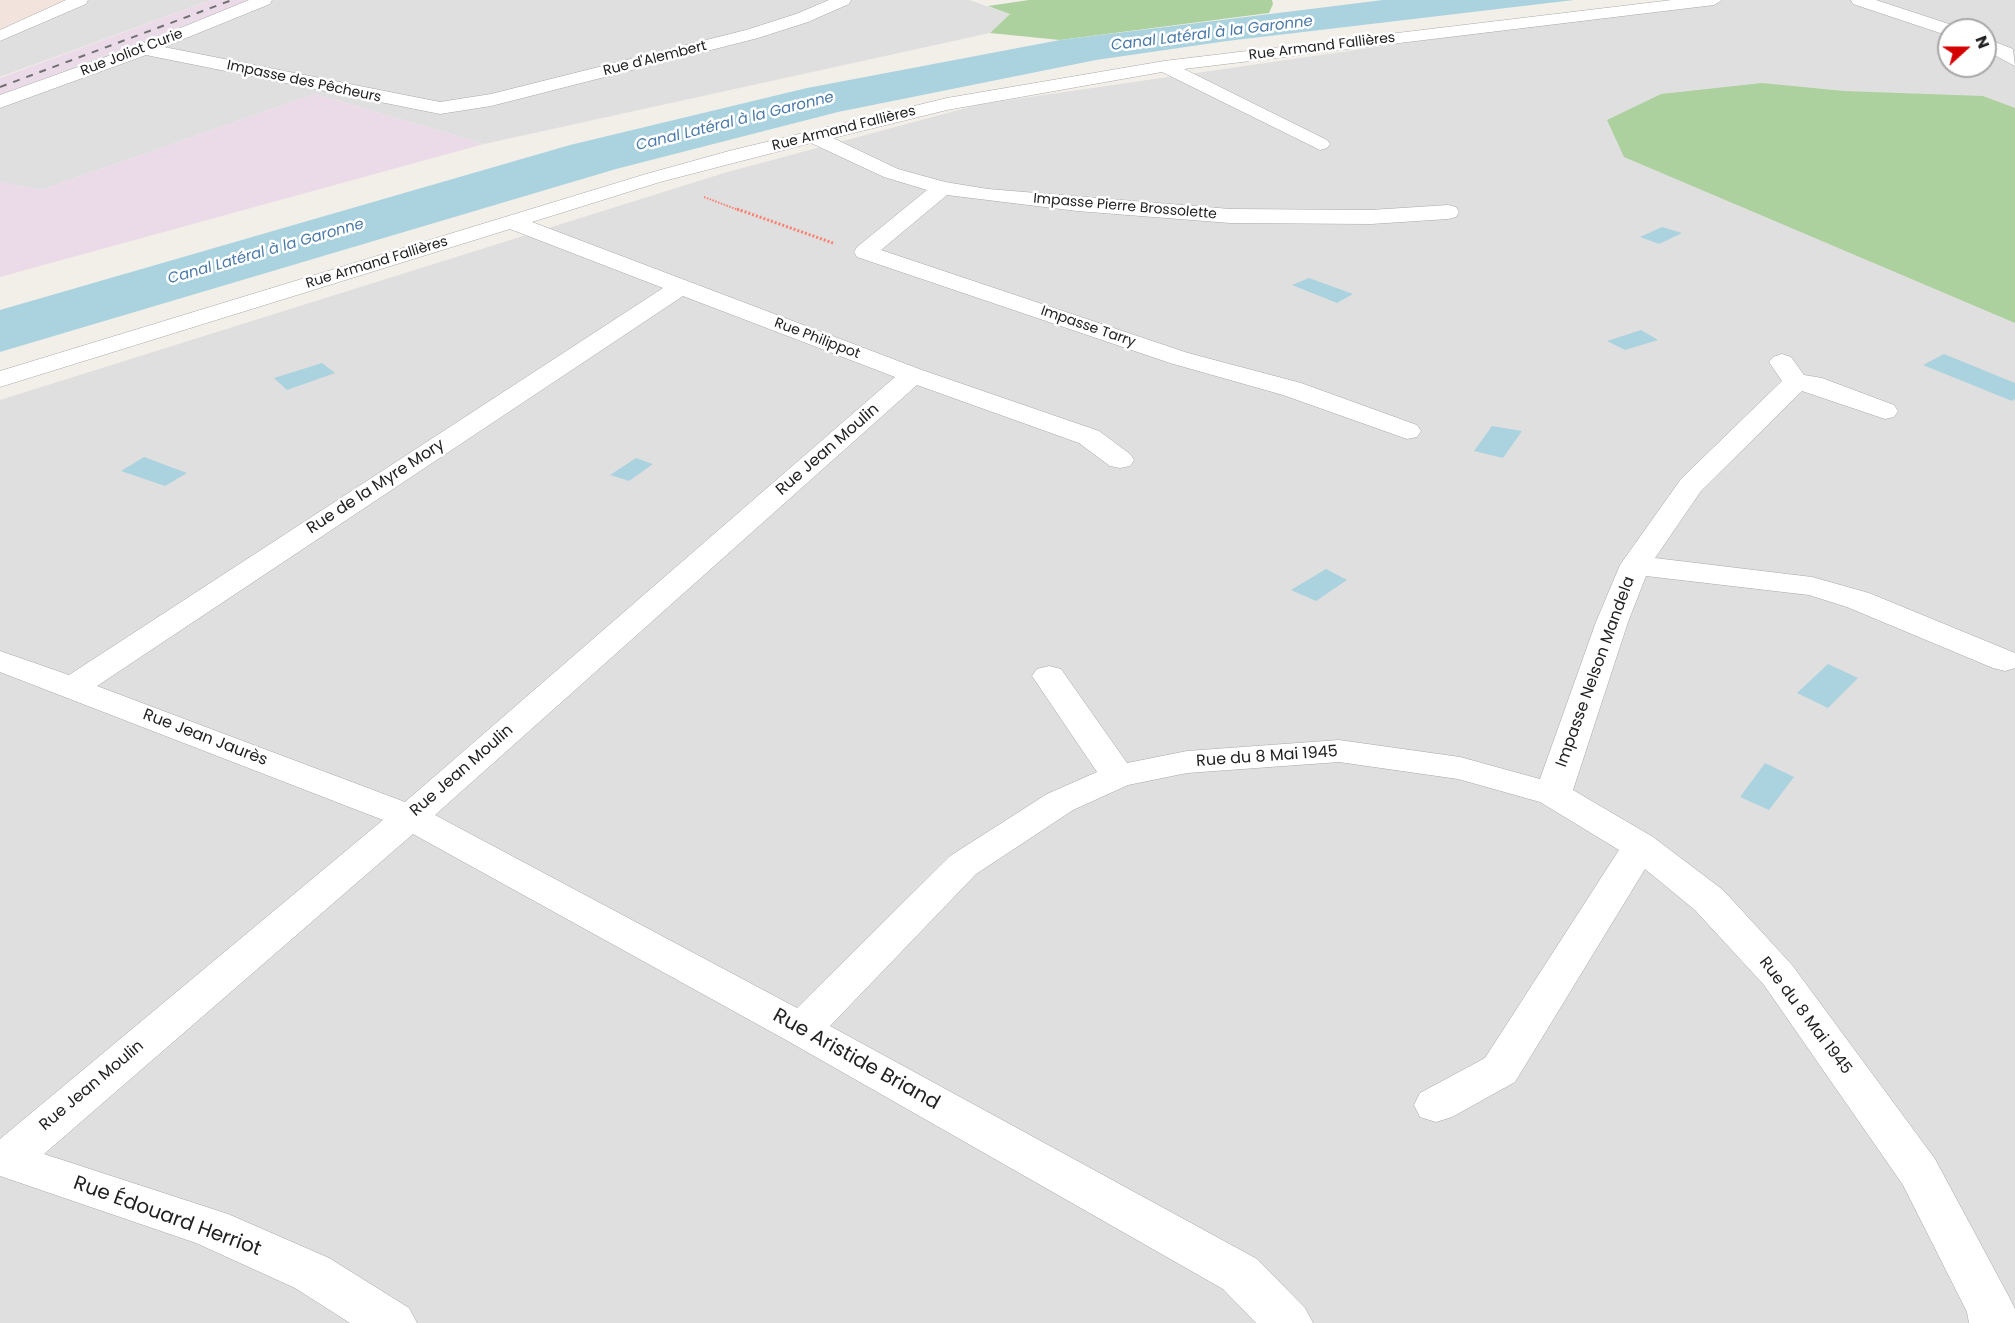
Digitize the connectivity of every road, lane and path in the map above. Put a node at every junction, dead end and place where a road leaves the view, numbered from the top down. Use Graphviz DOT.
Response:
graph roads {
  1 [pos="80,0"];
  2 [pos="264,0"];
  3 [pos="843,0"];
  4 [pos="1714,0"];
  5 [pos="1858,0"];
  6 [pos="1937,26"];
  7 [pos="0,36"];
  8 [pos="1997,48"];
  9 [pos="145,49"];
  10 [pos="2014,62"];
  11 [pos="1164,66"];
  12 [pos="0,102"];
  13 [pos="464,106"];
  14 [pos="813,136"];
  15 [pos="1320,144"];
  16 [pos="653,178"];
  17 [pos="943,188"];
  18 [pos="1448,212"];
  19 [pos="511,222"];
  20 [pos="865,252"];
  21 [pos="680,287"];
  22 [pos="913,375"];
  23 [pos="0,380"];
  24 [pos="1885,411"];
  25 [pos="1407,431"];
  26 [pos="1120,460"];
  27 [pos="1635,565"];
  28 [pos="0,661"];
  29 [pos="2005,661"];
  30 [pos="1049,676"];
  31 [pos="72,688"];
  32 [pos="1118,776"];
  33 [pos="1553,794"];
  34 [pos="411,817"];
  35 [pos="1640,846"];
  36 [pos="801,1029"];
  37 [pos="1437,1105"];
  38 [pos="3,1159"];
  39 [pos="392,1323"];
  40 [pos="1288,1323"];
  41 [pos="1994,1323"];
  1 -- 7 [label="street"];
  2 -- 9 [label="street, Rue Joliot Curie"];
  3 -- 13 [label="street, Rue d'Alembert"];
  4 -- 11 [label="street, Rue Armand Fallières"];
  5 -- 6 [label="street"];
  8 -- 10 [label="street"];
  9 -- 12 [label="street, Rue Joliot Curie"];
  9 -- 13 [label="street, Impasse des Pêcheurs"];
  11 -- 14 [label="street, Rue Armand Fallières"];
  11 -- 15 [label="street"];
  14 -- 16 [label="street, Rue Armand Fallières"];
  14 -- 17 [label="street, Impasse Pierre Brossolette"];
  16 -- 19 [label="street, Rue Armand Fallières"];
  16 -- 20 [label="path"];
  17 -- 18 [label="street, Impasse Pierre Brossolette"];
  17 -- 20 [label="street"];
  19 -- 21 [label="street, Rue Philippot"];
  19 -- 23 [label="street, Rue Armand Fallières"];
  20 -- 25 [label="street, Impasse Tarry"];
  21 -- 22 [label="street, Rue Philippot"];
  21 -- 31 [label="street, Rue de la Myre Mory"];
  22 -- 26 [label="street, Rue Philippot"];
  22 -- 34 [label="street, Rue Jean Moulin"];
  24 -- 27 [label="street, Impasse Nelson Mandela"];
  27 -- 29 [label="street"];
  27 -- 33 [label="street, Impasse Nelson Mandela"];
  28 -- 31 [label="street, Rue Jean Jaurès"];
  30 -- 32 [label="street"];
  31 -- 34 [label="street, Rue Jean Jaurès"];
  32 -- 33 [label="street, Rue du 8 Mai 1945"];
  32 -- 36 [label="street, Rue du 8 Mai 1945"];
  33 -- 35 [label="street, Rue du 8 Mai 1945"];
  34 -- 36 [label="street, Rue Aristide Briand"];
  34 -- 38 [label="street, Rue Jean Moulin"];
  35 -- 37 [label="street"];
  35 -- 41 [label="street, Rue du 8 Mai 1945"];
  36 -- 40 [label="street, Rue Aristide Briand"];
  38 -- 39 [label="street, Rue Édouard Herriot"];
}
